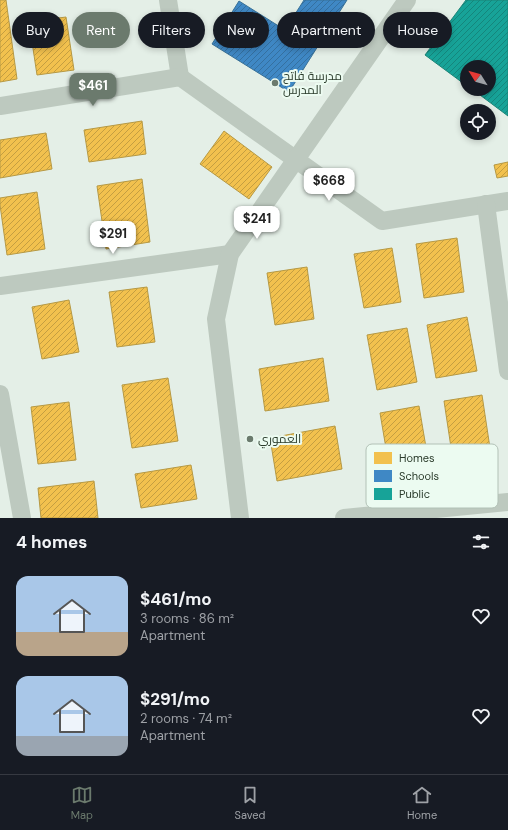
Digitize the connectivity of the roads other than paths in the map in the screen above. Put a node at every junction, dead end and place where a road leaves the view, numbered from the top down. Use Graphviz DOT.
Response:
graph roads {
  1 [pos="168,0"];
  2 [pos="407,0"];
  3 [pos="180,77"];
  4 [pos="0,106"];
  5 [pos="296,159"];
  6 [pos="508,201"];
  7 [pos="486,204"];
  8 [pos="230,254"];
  9 [pos="0,286"];
  10 [pos="508,371"];
  11 [pos="0,394"];
  12 [pos="508,502"];
  13 [pos="498,503"];
  14 [pos="446,508"];
  15 [pos="22,518"];
  16 [pos="240,518"];
  17 [pos="344,518"];
  1 -- 3 [label="street"];
  2 -- 5 [label="street"];
  3 -- 4 [label="street"];
  3 -- 5 [label="street"];
  5 -- 7 [label="street"];
  5 -- 8 [label="street"];
  6 -- 7 [label="street"];
  7 -- 10 [label="street"];
  8 -- 9 [label="street"];
  8 -- 16 [label="street"];
  11 -- 15 [label="street"];
  12 -- 13 [label="street"];
  14 -- 17 [label="street"];
}
